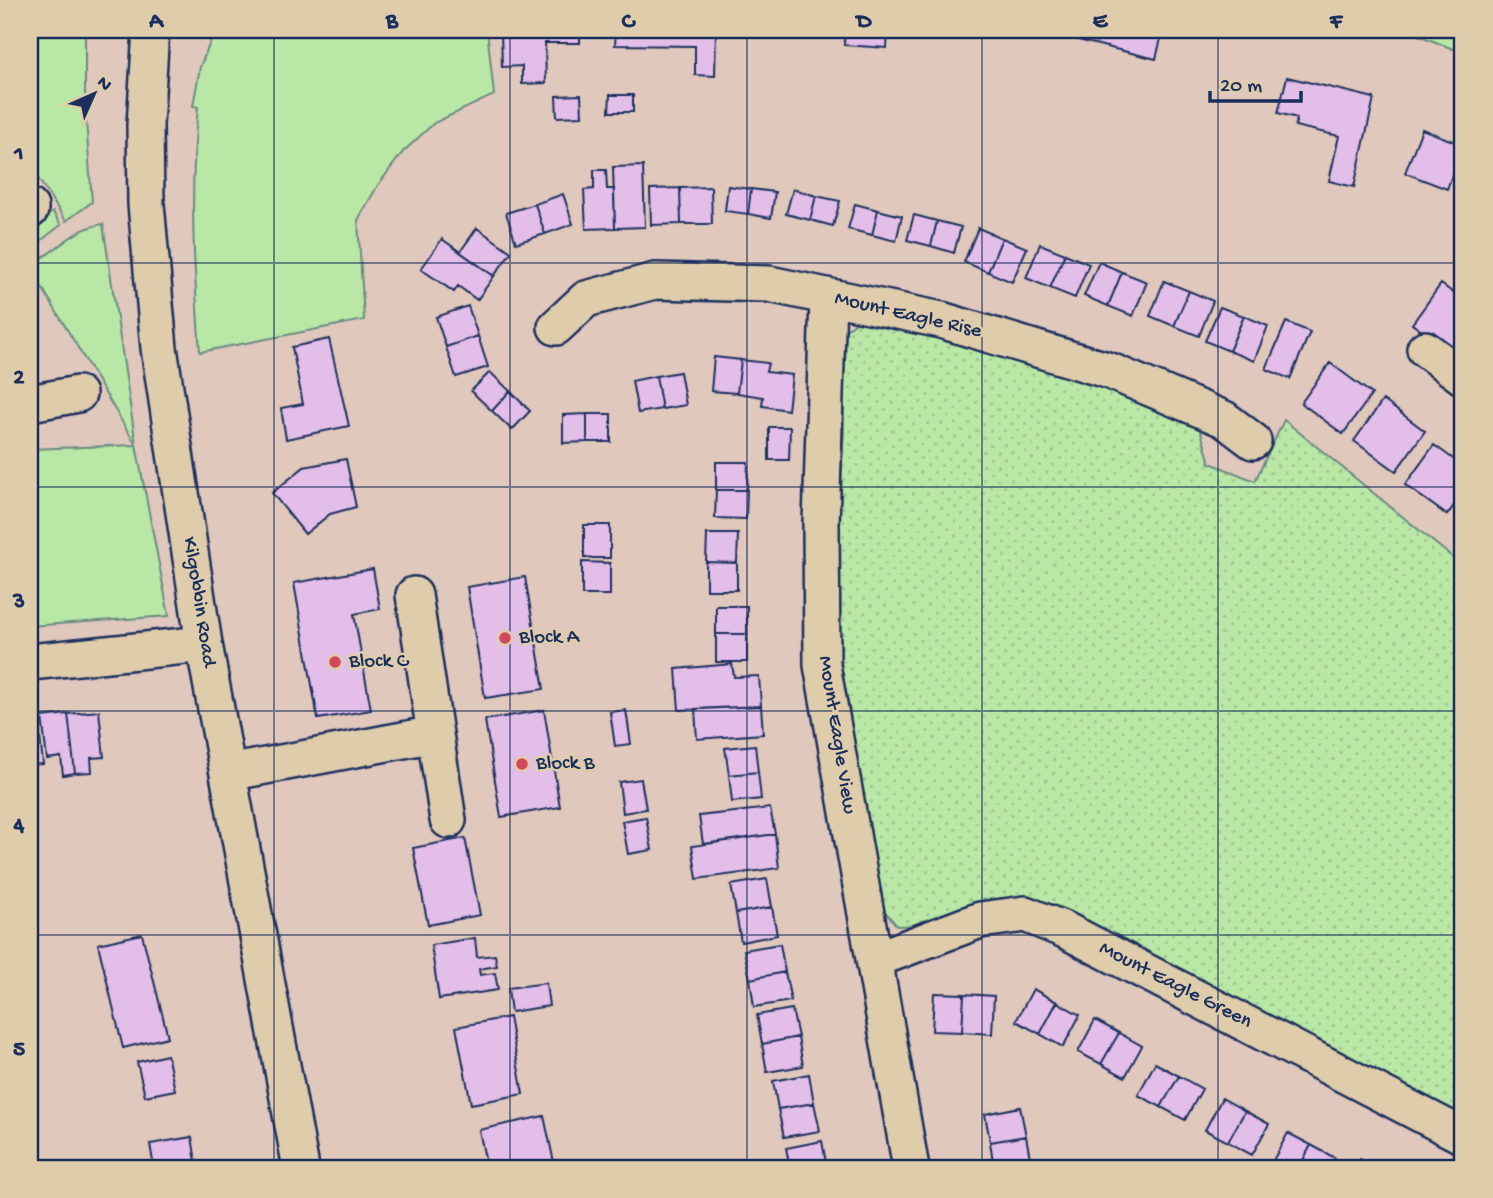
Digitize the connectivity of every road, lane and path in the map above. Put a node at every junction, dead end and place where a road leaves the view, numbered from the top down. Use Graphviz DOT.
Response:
graph roads {
  1 [pos="151,30"];
  2 [pos="828,297"];
  3 [pos="556,327"];
  4 [pos="1424,349"];
  5 [pos="1463,377"];
  6 [pos="78,394"];
  7 [pos="30,402"];
  8 [pos="1253,441"];
  9 [pos="414,595"];
  10 [pos="204,644"];
  11 [pos="30,662"];
  12 [pos="435,734"];
  13 [pos="228,773"];
  14 [pos="448,820"];
  15 [pos="874,960"];
  16 [pos="1463,1136"];
  17 [pos="301,1168"];
  18 [pos="911,1168"];
  1 -- 10 [label="street, Kilgobbin Road"];
  2 -- 3 [label="street, Mount Eagle Rise"];
  2 -- 8 [label="street, Mount Eagle Rise"];
  2 -- 15 [label="street, Mount Eagle View"];
  4 -- 5 [label="street"];
  6 -- 7 [label="street"];
  9 -- 12 [label="street"];
  10 -- 11 [label="street"];
  10 -- 13 [label="street, Kilgobbin Road"];
  12 -- 13 [label="street"];
  12 -- 14 [label="street"];
  13 -- 17 [label="street, Kilgobbin Road"];
  15 -- 16 [label="street, Mount Eagle Green"];
  15 -- 18 [label="street, Mount Eagle View"];
}
